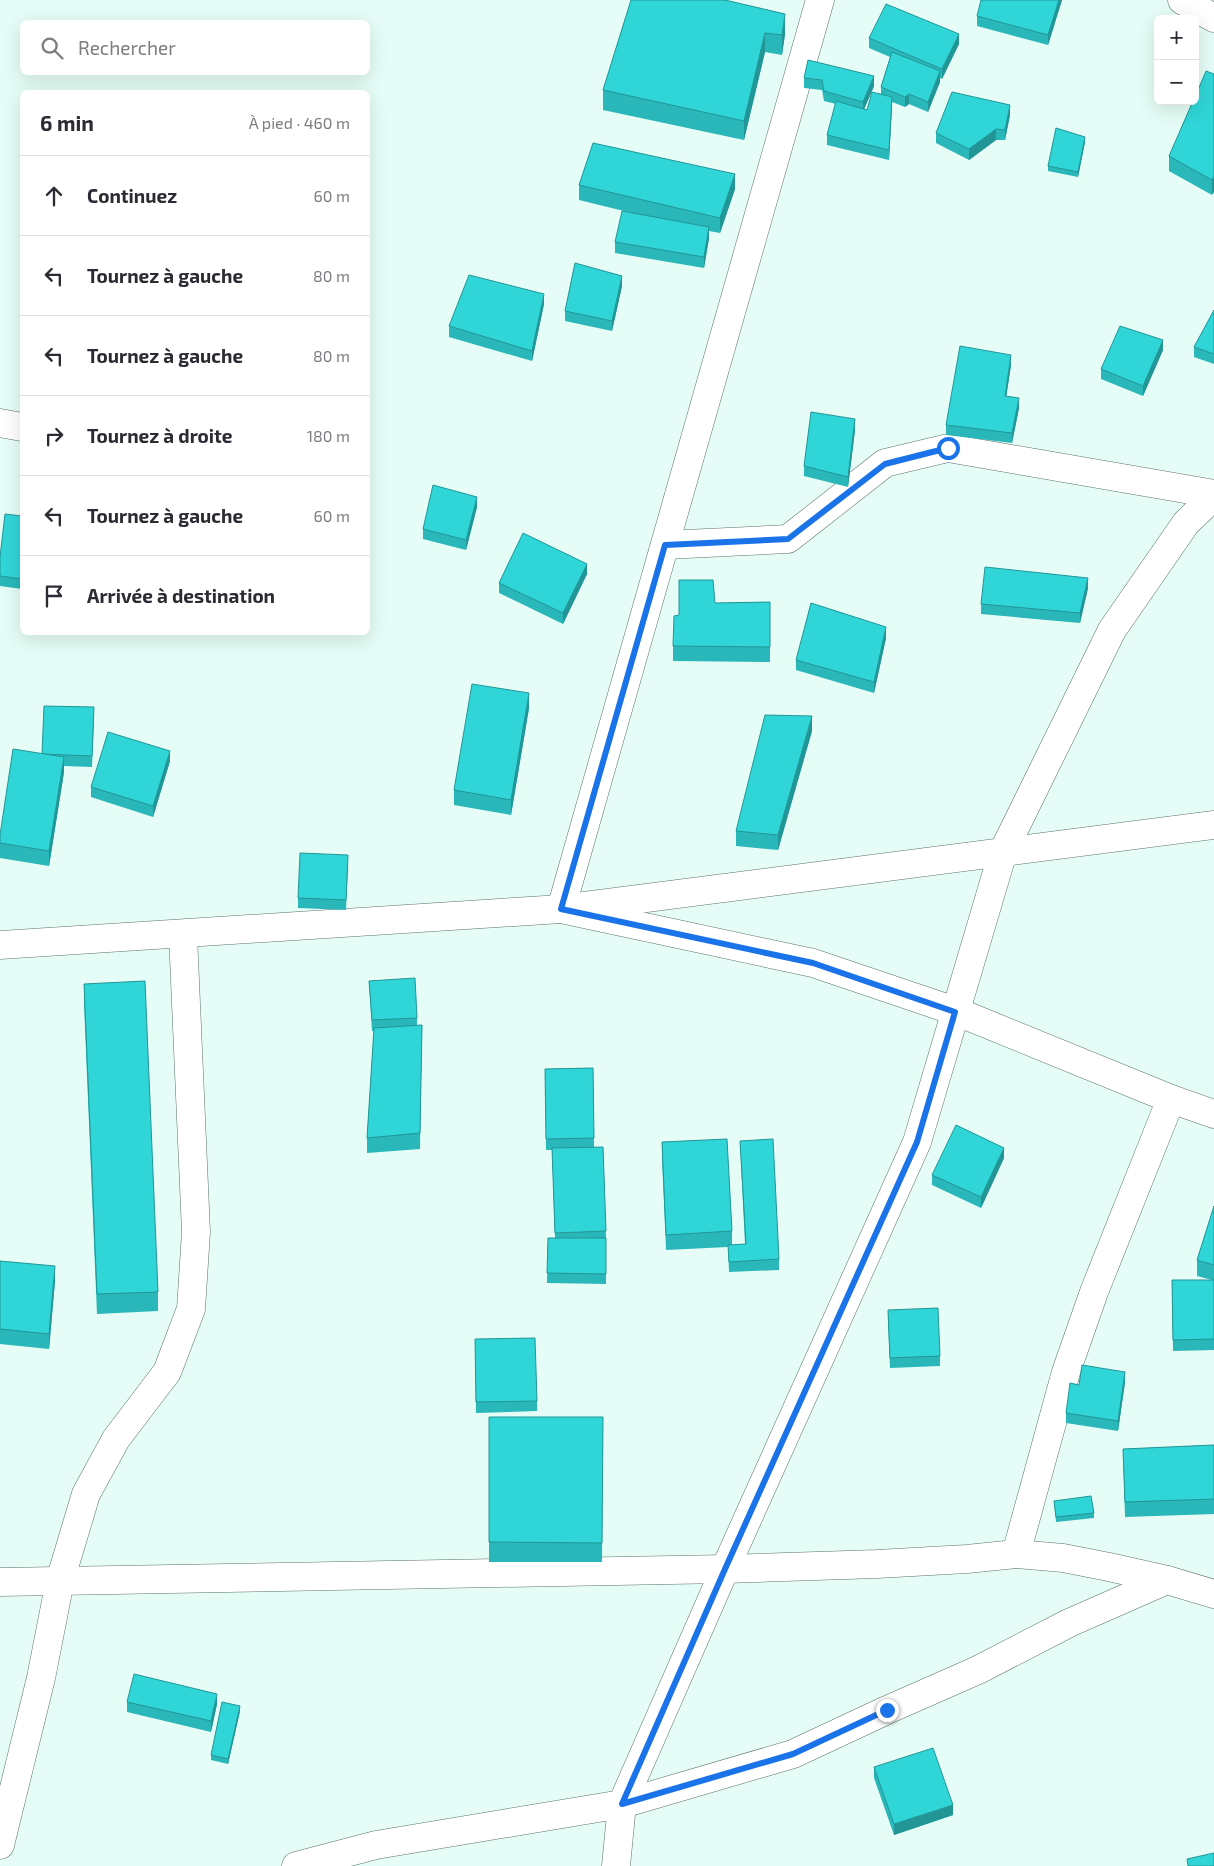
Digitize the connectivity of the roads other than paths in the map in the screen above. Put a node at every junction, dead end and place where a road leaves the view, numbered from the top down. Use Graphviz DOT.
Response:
graph roads {
  1 [pos="820,0"];
  2 [pos="1182,0"];
  3 [pos="1214,18"];
  4 [pos="0,423"];
  5 [pos="20,427"];
  6 [pos="1214,495"];
  7 [pos="665,545"];
  8 [pos="1214,825"];
  9 [pos="1003,852"];
  10 [pos="561,909"];
  11 [pos="183,934"];
  12 [pos="0,945"];
  13 [pos="955,1012"];
  14 [pos="1171,1099"];
  15 [pos="1214,1114"];
  16 [pos="1016,1554"];
  17 [pos="725,1569"];
  18 [pos="1167,1580"];
  19 [pos="60,1581"];
  20 [pos="0,1582"];
  21 [pos="1214,1594"];
  22 [pos="622,1804"];
  23 [pos="0,1845"];
  24 [pos="296,1866"];
  25 [pos="616,1866"];
  1 -- 7 [label="street"];
  2 -- 3 [label="street"];
  4 -- 5 [label="street"];
  6 -- 7 [label="street"];
  6 -- 9 [label="street"];
  7 -- 10 [label="street"];
  8 -- 9 [label="street"];
  9 -- 10 [label="street"];
  9 -- 13 [label="street"];
  10 -- 11 [label="street"];
  10 -- 13 [label="street"];
  11 -- 12 [label="street"];
  11 -- 19 [label="street"];
  13 -- 14 [label="street"];
  13 -- 17 [label="street"];
  14 -- 15 [label="street"];
  14 -- 16 [label="street"];
  16 -- 17 [label="street"];
  16 -- 18 [label="street"];
  17 -- 19 [label="street"];
  17 -- 22 [label="street"];
  18 -- 21 [label="street"];
  18 -- 22 [label="street"];
  19 -- 20 [label="street"];
  19 -- 23 [label="street"];
  22 -- 24 [label="street"];
  22 -- 25 [label="street"];
}
